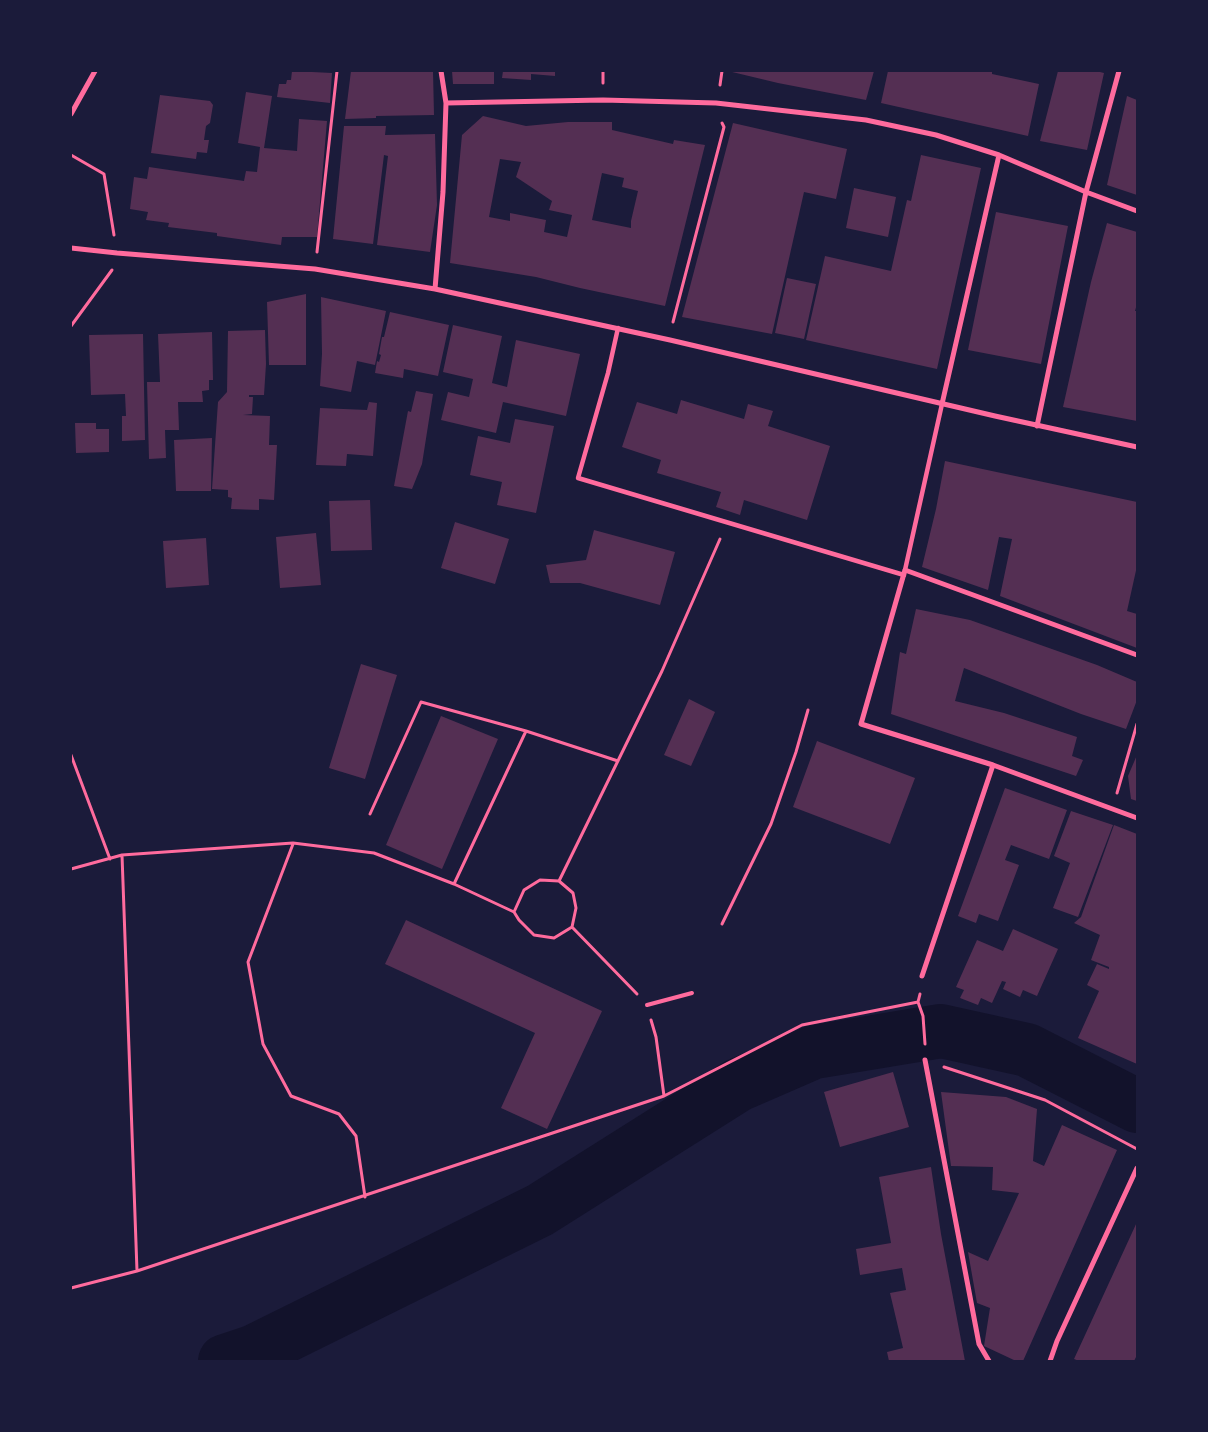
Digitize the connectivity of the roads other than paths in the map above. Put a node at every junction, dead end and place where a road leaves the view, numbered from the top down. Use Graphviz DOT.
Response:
graph roads {
  1 [pos="95,71"];
  2 [pos="441,71"];
  3 [pos="1119,71"];
  4 [pos="446,103"];
  5 [pos="71,114"];
  6 [pos="1000,155"];
  7 [pos="1086,192"];
  8 [pos="1137,211"];
  9 [pos="71,248"];
  10 [pos="435,289"];
  11 [pos="618,328"];
  12 [pos="942,404"];
  13 [pos="1038,426"];
  14 [pos="1137,447"];
  15 [pos="905,572"];
  16 [pos="1137,656"];
  17 [pos="992,765"];
  18 [pos="1137,818"];
  19 [pos="922,976"];
  20 [pos="692,993"];
  21 [pos="647,1005"];
  22 [pos="925,1060"];
  23 [pos="1137,1168"];
  24 [pos="989,1361"];
  25 [pos="1050,1361"];
  1 -- 5 [label="street"];
  2 -- 4 [label="street"];
  3 -- 7 [label="street"];
  4 -- 6 [label="street"];
  4 -- 10 [label="street"];
  6 -- 7 [label="street"];
  6 -- 12 [label="street"];
  7 -- 8 [label="street"];
  7 -- 13 [label="street"];
  9 -- 10 [label="street"];
  10 -- 11 [label="street"];
  11 -- 12 [label="street"];
  11 -- 15 [label="street"];
  12 -- 13 [label="street"];
  12 -- 15 [label="street"];
  13 -- 14 [label="street"];
  15 -- 16 [label="street"];
  15 -- 17 [label="street"];
  17 -- 18 [label="street"];
  17 -- 19 [label="street"];
  20 -- 21 [label="lane"];
  22 -- 24 [label="street"];
  23 -- 25 [label="street"];
}
